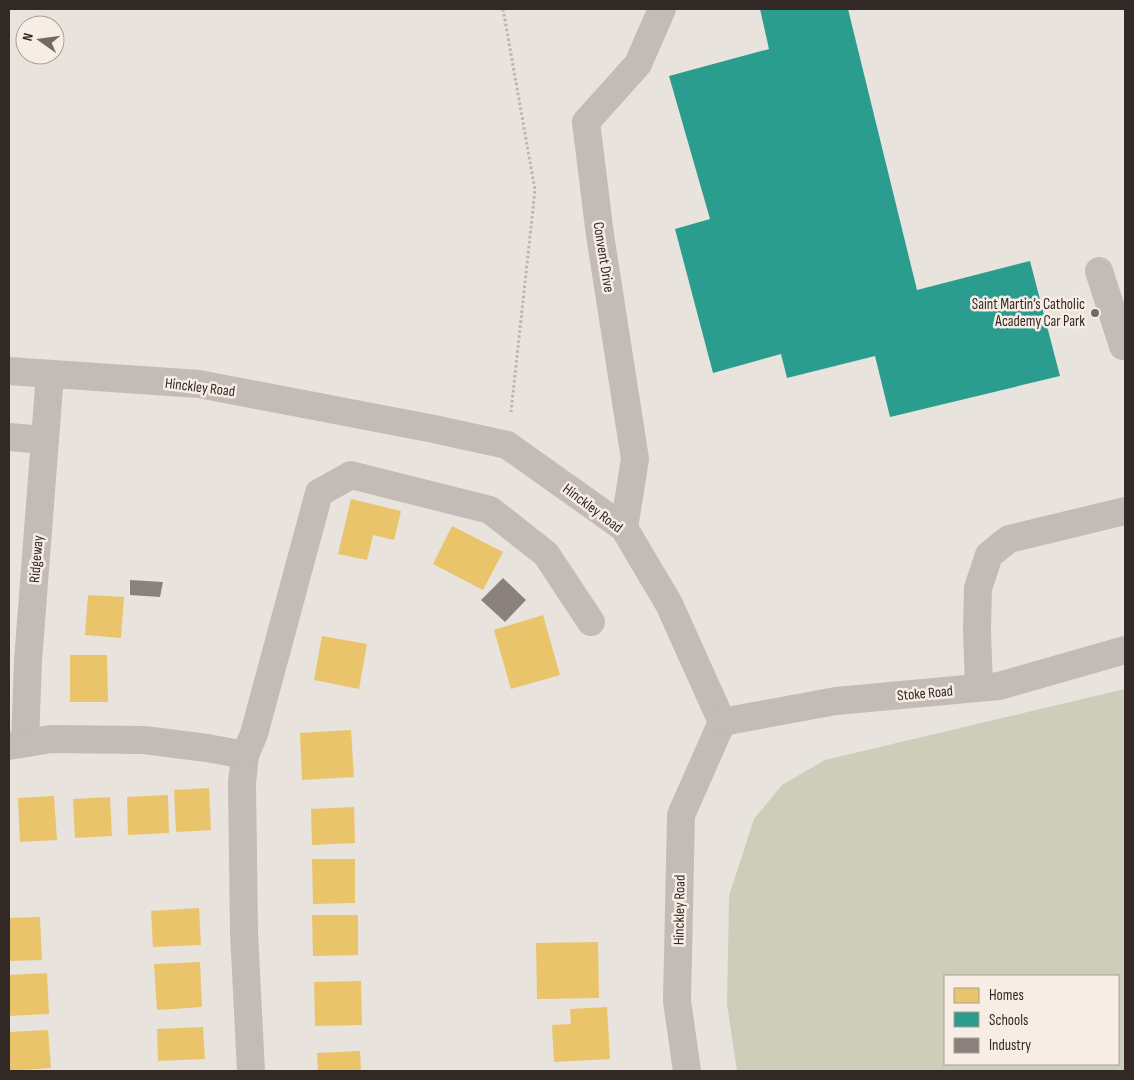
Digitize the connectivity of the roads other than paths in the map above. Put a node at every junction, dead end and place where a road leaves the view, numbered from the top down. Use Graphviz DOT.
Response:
graph roads {
  1 [pos="662,9"];
  2 [pos="1098,271"];
  3 [pos="1125,345"];
  4 [pos="9,371"];
  5 [pos="50,374"];
  6 [pos="9,437"];
  7 [pos="45,440"];
  8 [pos="1125,511"];
  9 [pos="624,528"];
  10 [pos="591,622"];
  11 [pos="1125,650"];
  12 [pos="979,688"];
  13 [pos="722,722"];
  14 [pos="17,745"];
  15 [pos="245,755"];
  16 [pos="251,1071"];
  17 [pos="687,1071"];
  1 -- 9 [label="street, Convent Drive"];
  2 -- 3 [label="street"];
  4 -- 5 [label="street, Hinckley Road"];
  5 -- 7 [label="street, Ridgeway"];
  5 -- 9 [label="street, Hinckley Road"];
  6 -- 7 [label="street"];
  7 -- 14 [label="street, Ridgeway"];
  8 -- 12 [label="street"];
  9 -- 13 [label="street, Hinckley Road"];
  10 -- 15 [label="street"];
  11 -- 12 [label="street, Stoke Road"];
  12 -- 13 [label="street, Stoke Road"];
  13 -- 17 [label="street, Hinckley Road"];
  14 -- 15 [label="street"];
  15 -- 16 [label="street"];
}
